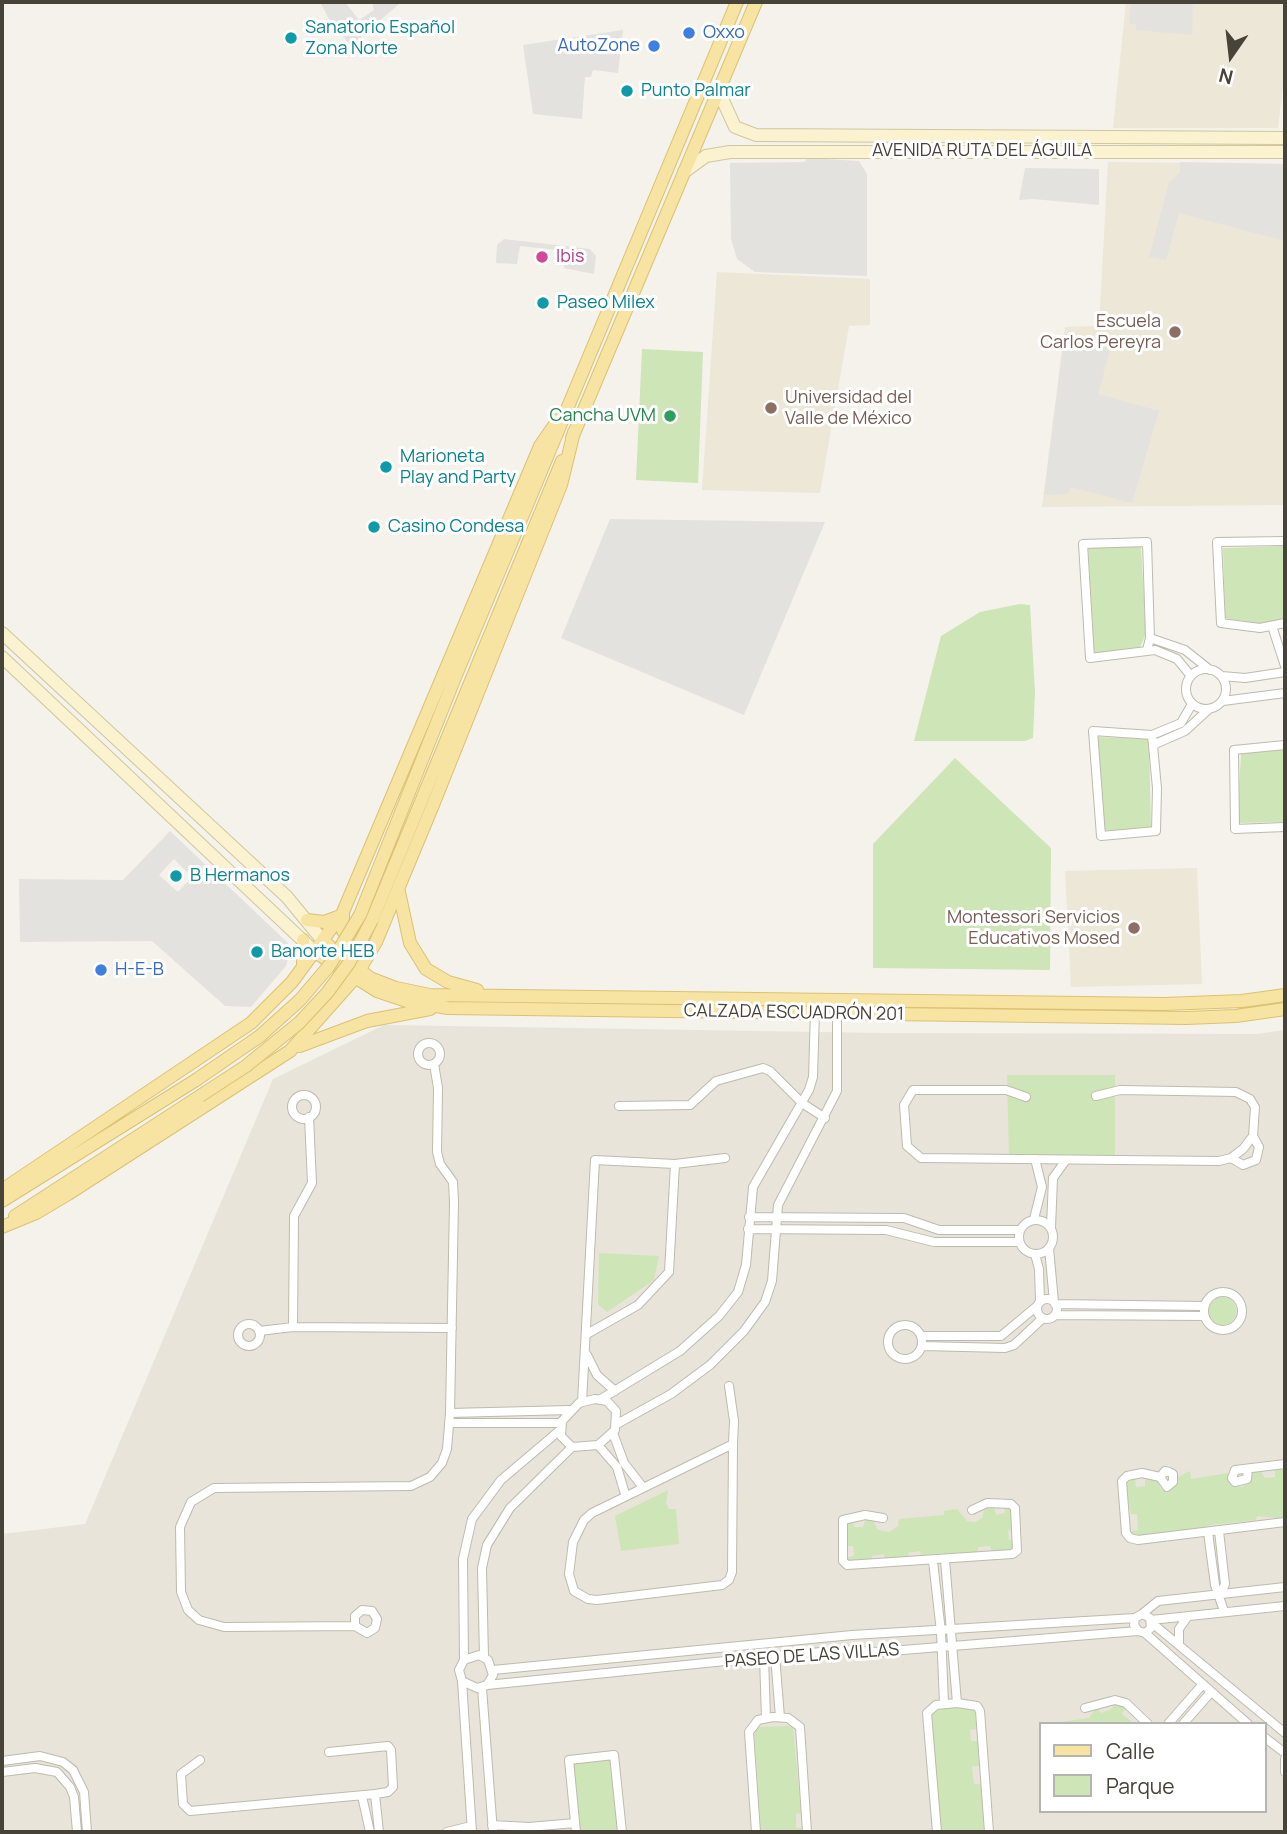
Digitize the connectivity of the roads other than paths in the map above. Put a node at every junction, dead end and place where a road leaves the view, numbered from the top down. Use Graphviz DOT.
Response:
graph roads {
  1 [pos="737,2"];
  2 [pos="756,2"];
  3 [pos="719,92"];
  4 [pos="1101,137"];
  5 [pos="1285,138"];
  6 [pos="1101,151"];
  7 [pos="1285,152"];
  8 [pos="684,172"];
  9 [pos="566,412"];
  10 [pos="574,432"];
  11 [pos="1285,541"];
  12 [pos="1285,623"];
  13 [pos="1272,626"];
  14 [pos="2,633"];
  15 [pos="1150,638"];
  16 [pos="1147,650"];
  17 [pos="1185,650"];
  18 [pos="2,657"];
  19 [pos="1177,659"];
  20 [pos="1285,666"];
  21 [pos="1210,670"];
  22 [pos="1285,672"];
  23 [pos="1191,676"];
  24 [pos="1222,677"];
  25 [pos="1285,693"];
  26 [pos="1223,701"];
  27 [pos="1192,704"];
  28 [pos="1209,709"];
  29 [pos="1181,723"];
  30 [pos="1185,731"];
  31 [pos="1152,735"];
  32 [pos="1153,745"];
  33 [pos="1285,745"];
  34 [pos="1285,827"];
  35 [pos="398,889"];
  36 [pos="342,914"];
  37 [pos="306,919"];
  38 [pos="293,931"];
  39 [pos="303,940"];
  40 [pos="323,941"];
  41 [pos="376,942"];
  42 [pos="315,952"];
  43 [pos="303,967"];
  44 [pos="357,975"];
  45 [pos="292,982"];
  46 [pos="494,995"];
  47 [pos="1285,995"];
  48 [pos="816,998"];
  49 [pos="835,998"];
  50 [pos="448,1008"];
  51 [pos="1285,1009"];
  52 [pos="328,1012"];
  53 [pos="815,1014"];
  54 [pos="838,1014"];
  55 [pos="290,1051"];
  56 [pos="434,1065"];
  57 [pos="1096,1096"];
  58 [pos="1026,1097"];
  59 [pos="802,1103"];
  60 [pos="620,1106"];
  61 [pos="309,1117"];
  62 [pos="825,1118"];
  63 [pos="1253,1136"];
  64 [pos="725,1158"];
  65 [pos="1231,1158"];
  66 [pos="1035,1159"];
  67 [pos="1066,1160"];
  68 [pos="675,1164"];
  69 [pos="2,1190"];
  70 [pos="2,1201"];
  71 [pos="749,1217"];
  72 [pos="776,1217"];
  73 [pos="1034,1219"];
  74 [pos="2,1225"];
  75 [pos="1051,1228"];
  76 [pos="748,1229"];
  77 [pos="775,1229"];
  78 [pos="1018,1230"];
  79 [pos="1017,1242"];
  80 [pos="1049,1248"];
  81 [pos="1035,1254"];
  82 [pos="1039,1303"];
  83 [pos="1054,1303"];
  84 [pos="1204,1306"];
  85 [pos="1055,1315"];
  86 [pos="1204,1315"];
  87 [pos="1043,1318"];
  88 [pos="293,1327"];
  89 [pos="452,1328"];
  90 [pos="259,1331"];
  91 [pos="587,1334"];
  92 [pos="922,1341"];
  93 [pos="586,1353"];
  94 [pos="729,1386"];
  95 [pos="615,1391"];
  96 [pos="601,1399"];
  97 [pos="582,1402"];
  98 [pos="570,1410"];
  99 [pos="450,1412"];
  100 [pos="495,1412"];
  101 [pos="449,1423"];
  102 [pos="495,1423"];
  103 [pos="617,1424"];
  104 [pos="561,1426"];
  105 [pos="614,1433"];
  106 [pos="733,1444"];
  107 [pos="598,1445"];
  108 [pos="572,1447"];
  109 [pos="1285,1464"];
  110 [pos="620,1465"];
  111 [pos="1248,1469"];
  112 [pos="1160,1477"];
  113 [pos="642,1486"];
  114 [pos="625,1494"];
  115 [pos="972,1510"];
  116 [pos="883,1518"];
  117 [pos="1285,1522"];
  118 [pos="1219,1531"];
  119 [pos="1209,1532"];
  120 [pos="945,1560"];
  121 [pos="1222,1560"];
  122 [pos="933,1561"];
  123 [pos="1212,1562"];
  124 [pos="1285,1587"];
  125 [pos="1221,1594"];
  126 [pos="1285,1606"];
  127 [pos="1224,1611"];
  128 [pos="1138,1616"];
  129 [pos="1188,1616"];
  130 [pos="1152,1622"];
  131 [pos="355,1626"];
  132 [pos="952,1631"];
  133 [pos="942,1632"];
  134 [pos="1141,1632"];
  135 [pos="1179,1643"];
  136 [pos="943,1647"];
  137 [pos="953,1647"];
  138 [pos="775,1656"];
  139 [pos="484,1657"];
  140 [pos="764,1657"];
  141 [pos="464,1660"];
  142 [pos="493,1670"];
  143 [pos="955,1679"];
  144 [pos="944,1680"];
  145 [pos="462,1681"];
  146 [pos="1203,1684"];
  147 [pos="484,1686"];
  148 [pos="1211,1692"];
  149 [pos="777,1693"];
  150 [pos="765,1694"];
  151 [pos="944,1703"];
  152 [pos="957,1703"];
  153 [pos="1085,1708"];
  154 [pos="1178,1713"];
  155 [pos="766,1717"];
  156 [pos="780,1717"];
  157 [pos="1147,1722"];
  158 [pos="1170,1722"];
  159 [pos="1185,1722"];
  160 [pos="1246,1722"];
  161 [pos="1285,1732"];
  162 [pos="1266,1739"];
  163 [pos="1272,1744"];
  164 [pos="329,1752"];
  165 [pos="1285,1754"];
  166 [pos="22,1758"];
  167 [pos="1285,1759"];
  168 [pos="200,1760"];
  169 [pos="2,1761"];
  170 [pos="24,1769"];
  171 [pos="2,1772"];
  172 [pos="1285,1772"];
  173 [pos="374,1794"];
  174 [pos="362,1796"];
  175 [pos="86,1806"];
  176 [pos="76,1807"];
  177 [pos="575,1828"];
  178 [pos="472,1829"];
  179 [pos="493,1829"];
  180 [pos="529,1830"];
  181 [pos="77,1832"];
  182 [pos="87,1832"];
  183 [pos="370,1832"];
  184 [pos="379,1832"];
  185 [pos="447,1832"];
  186 [pos="622,1832"];
  187 [pos="756,1832"];
  188 [pos="807,1832"];
  189 [pos="937,1832"];
  190 [pos="989,1832"];
  1 -- 9 [label="main road"];
  2 -- 3 [label="main road"];
  3 -- 4 [label="street, AVENIDA RUTA DEL ÁGUILA"];
  3 -- 8 [label="main road"];
  4 -- 5 [label="street, AVENIDA RUTA DEL ÁGUILA"];
  4 -- 6 [label="street"];
  6 -- 7 [label="street, AVENIDA RUTA DEL ÁGUILA"];
  6 -- 8 [label="street, AVENIDA RUTA DEL ÁGUILA"];
  8 -- 10 [label="main road"];
  9 -- 36 [label="main road"];
  9 -- 70 [label="main road, bridge"];
  10 -- 35 [label="main road"];
  10 -- 74 [label="main road, bridge"];
  11 -- 13 [label="street"];
  12 -- 13 [label="street"];
  13 -- 20 [label="street"];
  14 -- 37 [label="street"];
  15 -- 16 [label="street"];
  15 -- 16 [label="street"];
  15 -- 17 [label="street"];
  16 -- 19 [label="street"];
  17 -- 19 [label="street"];
  17 -- 21 [label="street"];
  18 -- 38 [label="street"];
  19 -- 23 [label="street"];
  21 -- 23 [label="street"];
  21 -- 24 [label="street"];
  22 -- 24 [label="street"];
  23 -- 27 [label="street"];
  24 -- 26 [label="street"];
  25 -- 26 [label="street"];
  26 -- 28 [label="street"];
  27 -- 28 [label="street"];
  27 -- 29 [label="street"];
  28 -- 30 [label="street"];
  29 -- 30 [label="street"];
  29 -- 31 [label="street"];
  30 -- 32 [label="street"];
  31 -- 32 [label="street"];
  31 -- 32 [label="street"];
  33 -- 34 [label="street"];
  35 -- 41 [label="main road"];
  35 -- 46 [label="main road"];
  36 -- 37 [label="main road"];
  36 -- 40 [label="main road"];
  36 -- 41 [label="main road"];
  37 -- 38 [label="street"];
  37 -- 40 [label="street"];
  38 -- 39 [label="street"];
  39 -- 42 [label="street"];
  39 -- 43 [label="main road"];
  40 -- 42 [label="main road"];
  40 -- 44 [label="main road, CALZADA ESCUADRÓN 201"];
  41 -- 44 [label="main road"];
  42 -- 43 [label="main road"];
  42 -- 44 [label="main road, CALZADA ESCUADRÓN 201"];
  43 -- 45 [label="main road"];
  44 -- 46 [label="main road, CALZADA ESCUADRÓN 201"];
  44 -- 50 [label="main road, CALZADA ESCUADRÓN 201"];
  44 -- 52 [label="main road"];
  45 -- 52 [label="main road"];
  45 -- 69 [label="main road"];
  46 -- 48 [label="main road, CALZADA ESCUADRÓN 201"];
  47 -- 49 [label="main road, CALZADA ESCUADRÓN 201"];
  48 -- 49 [label="main road, CALZADA ESCUADRÓN 201"];
  48 -- 53 [label="street"];
  49 -- 54 [label="street"];
  50 -- 53 [label="main road, CALZADA ESCUADRÓN 201"];
  50 -- 55 [label="main road"];
  51 -- 54 [label="main road, CALZADA ESCUADRÓN 201"];
  52 -- 55 [label="main road"];
  53 -- 54 [label="main road, CALZADA ESCUADRÓN 201"];
  53 -- 59 [label="street"];
  54 -- 62 [label="street"];
  55 -- 74 [label="main road"];
  56 -- 89 [label="street"];
  57 -- 63 [label="street"];
  58 -- 66 [label="street"];
  59 -- 60 [label="street"];
  59 -- 62 [label="street"];
  59 -- 71 [label="street"];
  61 -- 88 [label="street"];
  62 -- 72 [label="street"];
  63 -- 65 [label="street"];
  63 -- 65 [label="street"];
  64 -- 68 [label="street"];
  65 -- 67 [label="street"];
  66 -- 67 [label="street"];
  66 -- 73 [label="street"];
  67 -- 75 [label="street"];
  68 -- 91 [label="street"];
  68 -- 91 [label="street"];
  71 -- 72 [label="street"];
  71 -- 76 [label="street"];
  72 -- 77 [label="street"];
  72 -- 78 [label="street"];
  73 -- 75 [label="street"];
  73 -- 78 [label="street"];
  75 -- 80 [label="street"];
  76 -- 77 [label="street"];
  76 -- 95 [label="street"];
  77 -- 79 [label="street"];
  77 -- 103 [label="street"];
  78 -- 79 [label="street"];
  79 -- 81 [label="street"];
  80 -- 81 [label="street"];
  80 -- 83 [label="street"];
  81 -- 82 [label="street"];
  82 -- 83 [label="street"];
  82 -- 87 [label="street"];
  82 -- 92 [label="street"];
  83 -- 84 [label="street"];
  83 -- 85 [label="street"];
  84 -- 86 [label="street"];
  84 -- 86 [label="street"];
  85 -- 86 [label="street"];
  85 -- 87 [label="street"];
  87 -- 92 [label="street"];
  88 -- 89 [label="street"];
  88 -- 90 [label="street"];
  89 -- 99 [label="street"];
  91 -- 93 [label="street"];
  92 -- 92 [label="street"];
  93 -- 95 [label="street"];
  93 -- 97 [label="street"];
  94 -- 106 [label="street"];
  95 -- 96 [label="street"];
  96 -- 97 [label="street"];
  96 -- 103 [label="street"];
  97 -- 98 [label="street"];
  98 -- 100 [label="street"];
  98 -- 104 [label="street"];
  99 -- 100 [label="street"];
  99 -- 101 [label="street"];
  100 -- 102 [label="street"];
  101 -- 102 [label="street"];
  101 -- 131 [label="street"];
  102 -- 104 [label="street"];
  103 -- 105 [label="street"];
  104 -- 108 [label="street"];
  104 -- 141 [label="street"];
  105 -- 107 [label="street"];
  105 -- 110 [label="street"];
  106 -- 113 [label="street"];
  106 -- 114 [label="street"];
  107 -- 108 [label="street"];
  107 -- 110 [label="street"];
  108 -- 139 [label="street"];
  109 -- 111 [label="street"];
  110 -- 113 [label="street"];
  110 -- 114 [label="street"];
  112 -- 119 [label="street"];
  113 -- 114 [label="street"];
  115 -- 120 [label="street"];
  116 -- 122 [label="street"];
  117 -- 118 [label="street"];
  118 -- 119 [label="street"];
  118 -- 121 [label="street"];
  119 -- 123 [label="street"];
  120 -- 122 [label="street"];
  120 -- 132 [label="street"];
  121 -- 123 [label="street"];
  121 -- 125 [label="street"];
  122 -- 133 [label="street"];
  123 -- 125 [label="street"];
  124 -- 125 [label="street, PASEO DE LAS VILLAS"];
  125 -- 127 [label="street"];
  125 -- 128 [label="street, PASEO DE LAS VILLAS"];
  126 -- 127 [label="street"];
  127 -- 129 [label="street"];
  128 -- 130 [label="street"];
  128 -- 132 [label="street, PASEO DE LAS VILLAS"];
  128 -- 134 [label="street"];
  129 -- 130 [label="street"];
  129 -- 135 [label="street"];
  130 -- 134 [label="street"];
  130 -- 135 [label="street"];
  132 -- 133 [label="street, PASEO DE LAS VILLAS"];
  132 -- 137 [label="street"];
  133 -- 136 [label="street"];
  133 -- 142 [label="street, PASEO DE LAS VILLAS"];
  134 -- 137 [label="street, PASEO DE LAS VILLAS"];
  134 -- 146 [label="street"];
  135 -- 161 [label="street"];
  136 -- 137 [label="street, PASEO DE LAS VILLAS"];
  136 -- 138 [label="street, PASEO DE LAS VILLAS"];
  136 -- 144 [label="street"];
  137 -- 143 [label="street"];
  138 -- 140 [label="street, PASEO DE LAS VILLAS"];
  138 -- 149 [label="street"];
  139 -- 141 [label="street"];
  139 -- 142 [label="street"];
  140 -- 147 [label="street, PASEO DE LAS VILLAS"];
  140 -- 150 [label="street"];
  141 -- 145 [label="street"];
  142 -- 147 [label="street"];
  143 -- 144 [label="street"];
  143 -- 152 [label="street"];
  144 -- 151 [label="street"];
  145 -- 147 [label="street"];
  145 -- 178 [label="street"];
  146 -- 148 [label="street"];
  146 -- 154 [label="street"];
  147 -- 179 [label="street"];
  148 -- 159 [label="street"];
  148 -- 160 [label="street"];
  149 -- 150 [label="street"];
  149 -- 156 [label="street"];
  150 -- 155 [label="street"];
  151 -- 152 [label="street"];
  151 -- 189 [label="street"];
  152 -- 190 [label="street"];
  153 -- 157 [label="street"];
  154 -- 158 [label="street"];
  154 -- 159 [label="street"];
  155 -- 156 [label="street"];
  155 -- 187 [label="street"];
  156 -- 188 [label="street"];
  161 -- 163 [label="street"];
  162 -- 163 [label="street"];
  163 -- 165 [label="street"];
  164 -- 173 [label="street"];
  166 -- 169 [label="street"];
  166 -- 170 [label="street"];
  166 -- 175 [label="street"];
  167 -- 172 [label="street"];
  168 -- 174 [label="street"];
  170 -- 171 [label="street"];
  170 -- 176 [label="street"];
  173 -- 174 [label="street"];
  173 -- 184 [label="street"];
  174 -- 183 [label="street"];
  175 -- 176 [label="street"];
  175 -- 182 [label="street"];
  176 -- 181 [label="street"];
  177 -- 180 [label="street"];
  177 -- 186 [label="street"];
  178 -- 185 [label="street"];
  179 -- 180 [label="street"];
}
